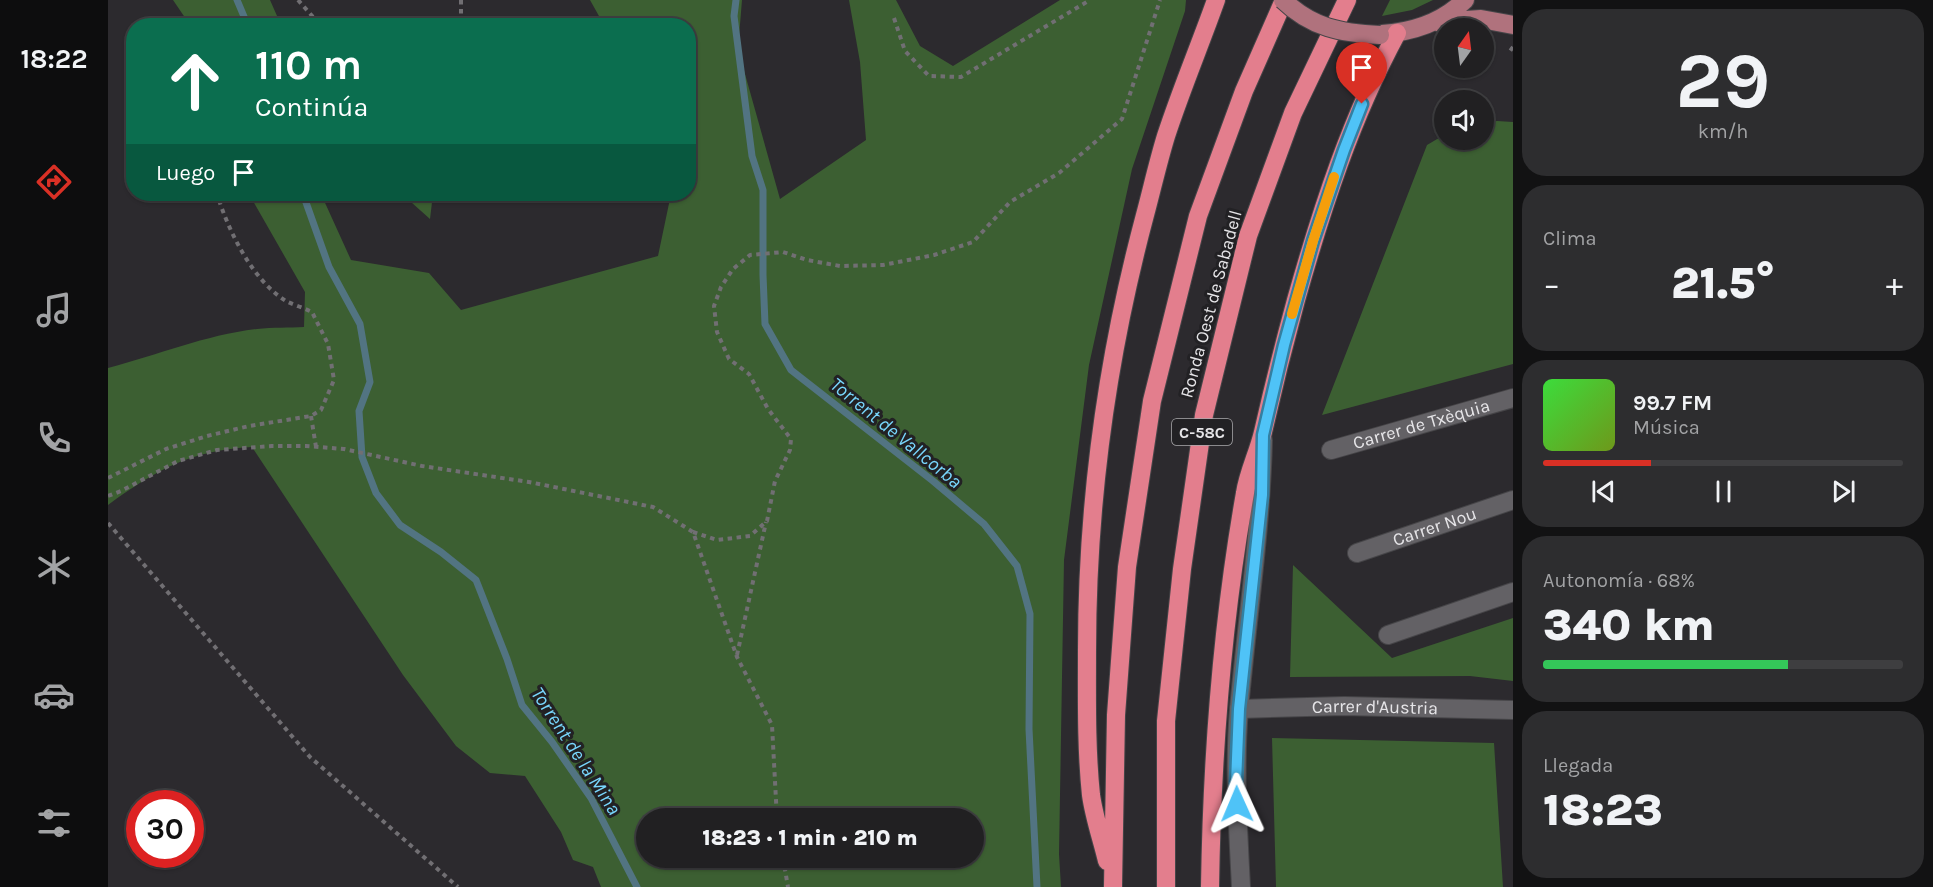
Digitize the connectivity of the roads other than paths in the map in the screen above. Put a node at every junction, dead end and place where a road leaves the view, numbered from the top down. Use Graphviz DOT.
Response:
graph roads {
  1 [pos="1216,0"];
  2 [pos="1284,0"];
  3 [pos="1347,0"];
  4 [pos="1465,0"];
  5 [pos="1440,18"];
  6 [pos="1494,21"];
  7 [pos="1434,22"];
  8 [pos="1513,25"];
  9 [pos="1388,34"];
  10 [pos="1513,398"];
  11 [pos="1263,435"];
  12 [pos="1331,450"];
  13 [pos="1513,500"];
  14 [pos="1357,553"];
  15 [pos="1513,592"];
  16 [pos="1388,635"];
  17 [pos="1239,709"];
  18 [pos="1513,710"];
  19 [pos="1113,886"];
  20 [pos="1166,887"];
  21 [pos="1210,887"];
  22 [pos="1241,887"];
  1 -- 19 [label="highway"];
  2 -- 9 [label="main road, bridge"];
  2 -- 19 [label="highway, Ronda Oest de Sabadell / C-58C"];
  3 -- 20 [label="highway, Ronda Oest de Sabadell / C-58C"];
  4 -- 5 [label="main road"];
  6 -- 8 [label="main road"];
  7 -- 9 [label="main road"];
  9 -- 11 [label="highway"];
  10 -- 12 [label="street, Carrer de Txèquia"];
  11 -- 17 [label="street"];
  11 -- 21 [label="highway"];
  13 -- 14 [label="street, Carrer Nou"];
  15 -- 16 [label="street"];
  17 -- 18 [label="street, Carrer d'Austria"];
  17 -- 22 [label="street"];
}
